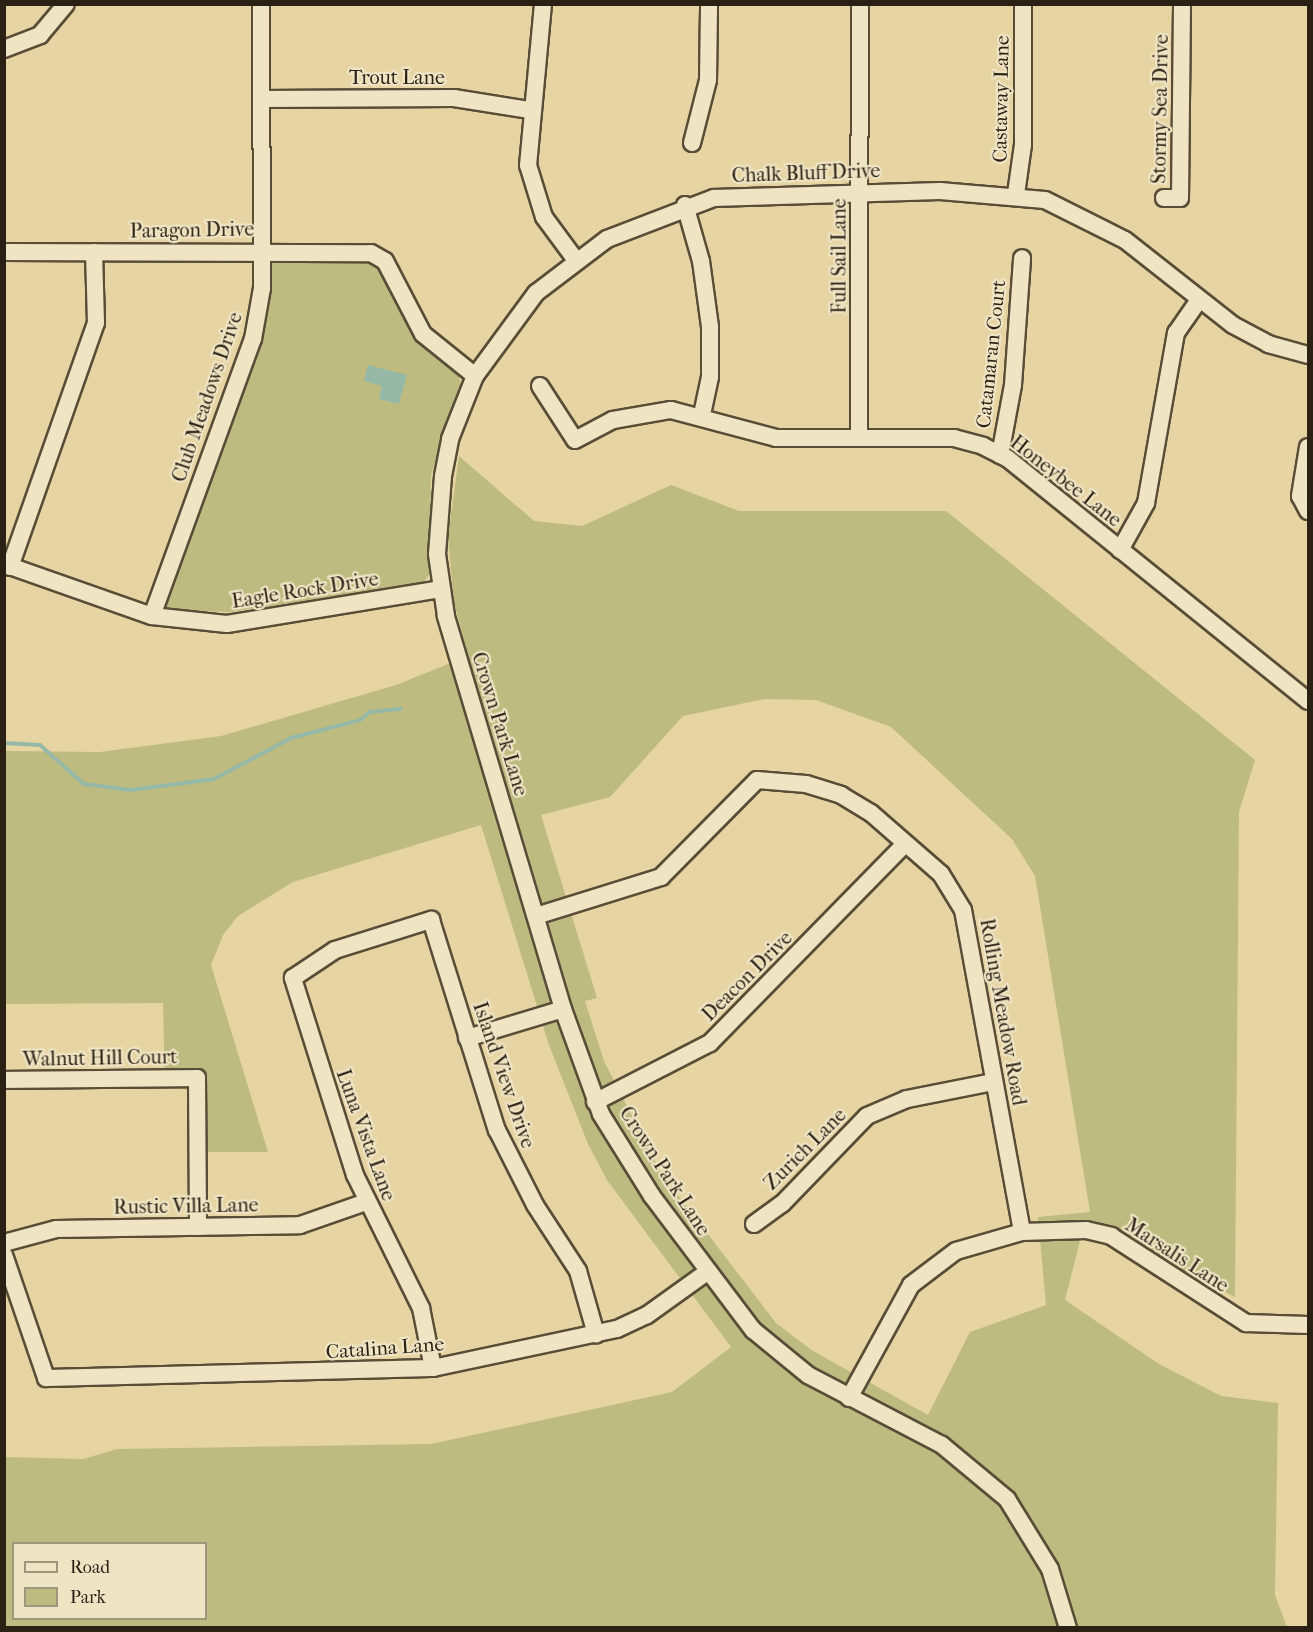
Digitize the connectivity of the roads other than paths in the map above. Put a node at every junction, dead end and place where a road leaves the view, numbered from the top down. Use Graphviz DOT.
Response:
graph roads {
  1 [pos="66,4"];
  2 [pos="261,4"];
  3 [pos="543,4"];
  4 [pos="709,4"];
  5 [pos="860,4"];
  6 [pos="1023,4"];
  7 [pos="1182,4"];
  8 [pos="4,49"];
  9 [pos="262,99"];
  10 [pos="530,110"];
  11 [pos="692,143"];
  12 [pos="860,191"];
  13 [pos="1016,194"];
  14 [pos="1164,198"];
  15 [pos="685,205"];
  16 [pos="263,250"];
  17 [pos="4,252"];
  18 [pos="94,252"];
  19 [pos="1022,258"];
  20 [pos="575,260"];
  21 [pos="1199,300"];
  22 [pos="1308,355"];
  23 [pos="475,376"];
  24 [pos="540,387"];
  25 [pos="702,414"];
  26 [pos="860,436"];
  27 [pos="1308,447"];
  28 [pos="1000,455"];
  29 [pos="1304,507"];
  30 [pos="1120,550"];
  31 [pos="7,565"];
  32 [pos="440,589"];
  33 [pos="152,616"];
  34 [pos="1308,701"];
  35 [pos="904,845"];
  36 [pos="536,916"];
  37 [pos="430,920"];
  38 [pos="563,1009"];
  39 [pos="466,1038"];
  40 [pos="4,1080"];
  41 [pos="993,1082"];
  42 [pos="596,1102"];
  43 [pos="366,1202"];
  44 [pos="754,1224"];
  45 [pos="198,1227"];
  46 [pos="1022,1232"];
  47 [pos="4,1243"];
  48 [pos="4,1255"];
  49 [pos="707,1272"];
  50 [pos="1308,1325"];
  51 [pos="596,1334"];
  52 [pos="433,1368"];
  53 [pos="849,1398"];
  54 [pos="1068,1628"];
  1 -- 8 [label="street"];
  2 -- 9 [label="street, Club Meadows Drive"];
  3 -- 10 [label="street"];
  4 -- 11 [label="street"];
  5 -- 12 [label="street, Full Sail Lane"];
  6 -- 13 [label="street, Castaway Lane"];
  7 -- 14 [label="street, Stormy Sea Drive"];
  9 -- 10 [label="street, Trout Lane"];
  9 -- 16 [label="street, Club Meadows Drive"];
  10 -- 20 [label="street"];
  12 -- 13 [label="street, Chalk Bluff Drive"];
  12 -- 15 [label="street, Chalk Bluff Drive"];
  12 -- 26 [label="street, Full Sail Lane"];
  13 -- 21 [label="street, Chalk Bluff Drive"];
  15 -- 20 [label="street, Chalk Bluff Drive"];
  15 -- 25 [label="street"];
  16 -- 18 [label="street, Paragon Drive"];
  16 -- 23 [label="street, Paragon Drive"];
  16 -- 33 [label="street, Club Meadows Drive"];
  17 -- 18 [label="street, Paragon Drive"];
  18 -- 31 [label="street"];
  19 -- 28 [label="street, Catamaran Court"];
  20 -- 23 [label="street, Chalk Bluff Drive"];
  21 -- 22 [label="street, Chalk Bluff Drive"];
  21 -- 30 [label="street"];
  23 -- 32 [label="street, Chalk Bluff Drive"];
  24 -- 25 [label="street, Honeybee Lane"];
  25 -- 26 [label="street, Honeybee Lane"];
  26 -- 28 [label="street, Honeybee Lane"];
  27 -- 29 [label="street"];
  28 -- 30 [label="street, Honeybee Lane"];
  30 -- 34 [label="street, Honeybee Lane"];
  31 -- 33 [label="street, Eagle Rock Drive"];
  32 -- 33 [label="street, Eagle Rock Drive"];
  32 -- 36 [label="street, Crown Park Lane"];
  35 -- 36 [label="street, Rolling Meadow Road"];
  35 -- 41 [label="street, Rolling Meadow Road"];
  35 -- 42 [label="street, Deacon Drive"];
  36 -- 38 [label="street, Crown Park Lane"];
  37 -- 39 [label="street, Island View Drive"];
  37 -- 43 [label="street, Luna Vista Lane"];
  38 -- 39 [label="street"];
  38 -- 42 [label="street, Crown Park Lane"];
  39 -- 51 [label="street, Island View Drive"];
  40 -- 45 [label="street, Walnut Hill Court"];
  41 -- 44 [label="street, Zurich Lane"];
  41 -- 46 [label="street, Rolling Meadow Road"];
  42 -- 49 [label="street, Crown Park Lane"];
  43 -- 45 [label="street, Rustic Villa Lane"];
  43 -- 52 [label="street, Luna Vista Lane"];
  45 -- 47 [label="street, Rustic Villa Lane"];
  46 -- 50 [label="street, Marsalis Lane"];
  46 -- 53 [label="street, Marsalis Lane"];
  48 -- 52 [label="street, Catalina Lane"];
  49 -- 51 [label="street, Catalina Lane"];
  49 -- 53 [label="street, Crown Park Lane"];
  51 -- 52 [label="street, Catalina Lane"];
  53 -- 54 [label="street, Crown Park Lane"];
}
